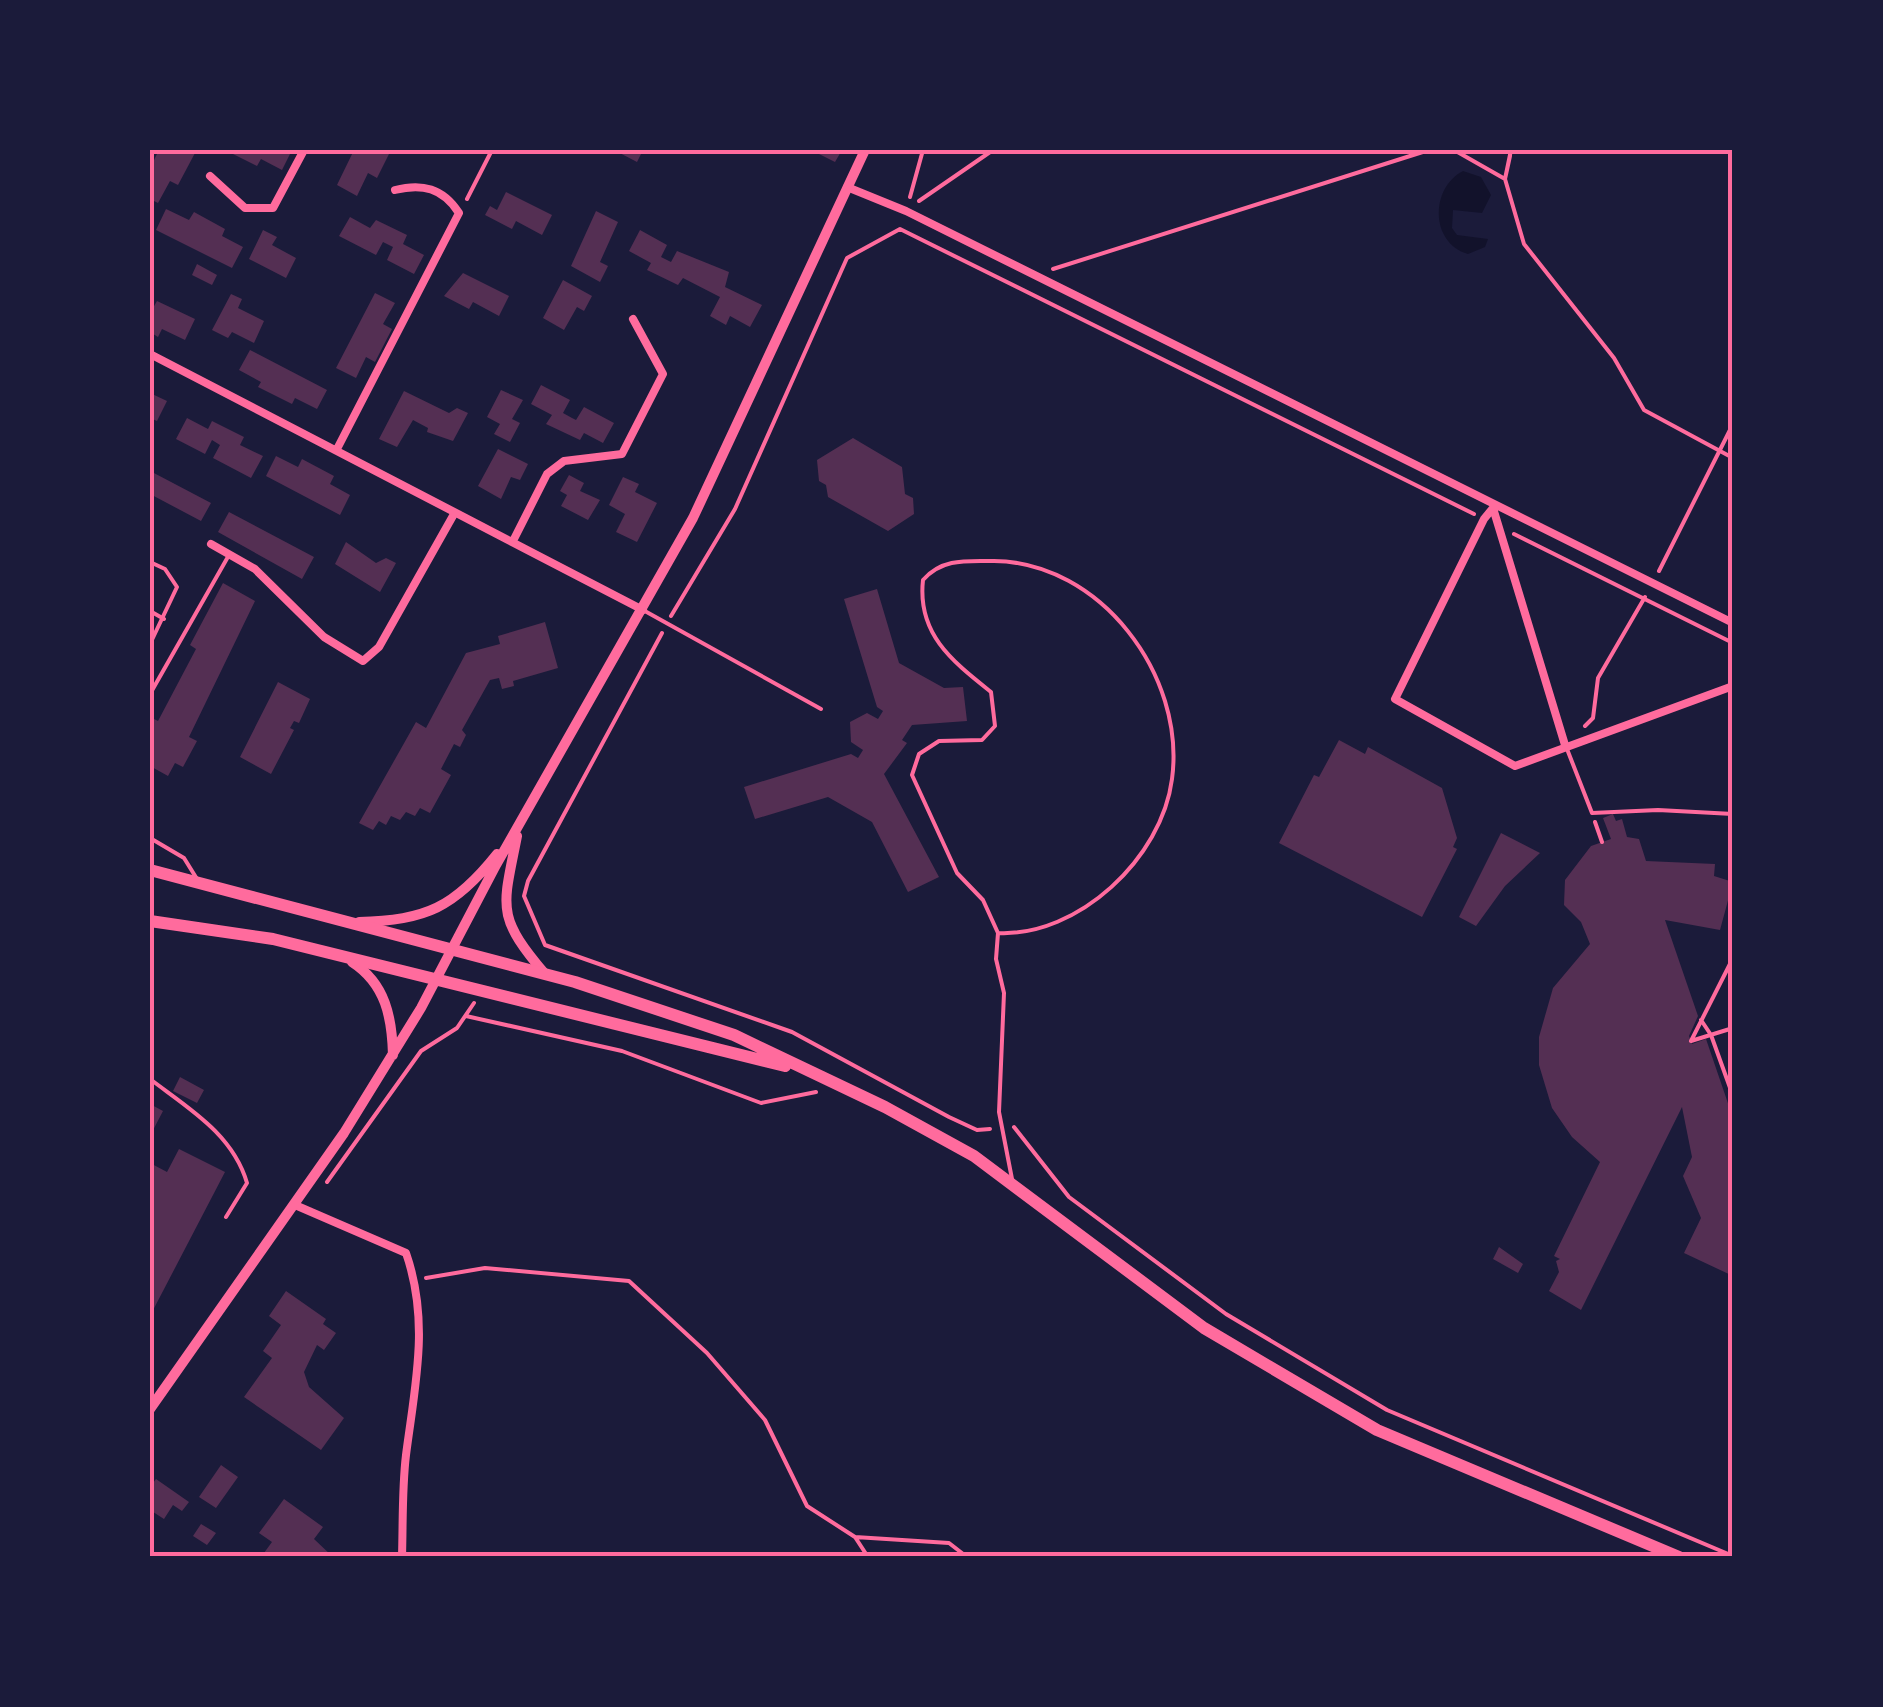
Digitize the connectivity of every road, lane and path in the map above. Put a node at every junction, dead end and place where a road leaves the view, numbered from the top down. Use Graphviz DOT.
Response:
graph roads {
  1 [pos="304,150"];
  2 [pos="492,150"];
  3 [pos="865,150"];
  4 [pos="923,150"];
  5 [pos="993,150"];
  6 [pos="1430,150"];
  7 [pos="1454,150"];
  8 [pos="1510,153"];
  9 [pos="210,176"];
  10 [pos="1505,178"];
  11 [pos="847,188"];
  12 [pos="395,190"];
  13 [pos="906,211"];
  14 [pos="459,213"];
  15 [pos="1033,275"];
  16 [pos="632,319"];
  17 [pos="150,354"];
  18 [pos="1733,424"];
  19 [pos="337,449"];
  20 [pos="1720,450"];
  21 [pos="1733,458"];
  22 [pos="1494,508"];
  23 [pos="454,514"];
  24 [pos="1484,519"];
  25 [pos="1498,526"];
  26 [pos="513,541"];
  27 [pos="211,544"];
  28 [pos="229,555"];
  29 [pos="150,562"];
  30 [pos="1653,583"];
  31 [pos="1644,599"];
  32 [pos="642,610"];
  33 [pos="150,611"];
  34 [pos="164,619"];
  35 [pos="667,623"];
  36 [pos="1733,623"];
  37 [pos="1733,643"];
  38 [pos="150,644"];
  39 [pos="1733,686"];
  40 [pos="150,694"];
  41 [pos="822,709"];
  42 [pos="1564,740"];
  43 [pos="1592,812"];
  44 [pos="1733,814"];
  45 [pos="519,825"];
  46 [pos="150,838"];
  47 [pos="1602,842"];
  48 [pos="150,870"];
  49 [pos="199,883"];
  50 [pos="150,921"];
  51 [pos="346,922"];
  52 [pos="535,928"];
  53 [pos="998,933"];
  54 [pos="515,938"];
  55 [pos="452,949"];
  56 [pos="343,956"];
  57 [pos="1733,958"];
  58 [pos="545,974"];
  59 [pos="436,980"];
  60 [pos="480,990"];
  61 [pos="466,1016"];
  62 [pos="1701,1020"];
  63 [pos="1733,1028"];
  64 [pos="1711,1035"];
  65 [pos="393,1055"];
  66 [pos="812,1073"];
  67 [pos="150,1078"];
  68 [pos="848,1090"];
  69 [pos="1733,1096"];
  70 [pos="1002,1128"];
  71 [pos="1012,1184"];
  72 [pos="318,1186"];
  73 [pos="295,1205"];
  74 [pos="226,1216"];
  75 [pos="416,1280"];
  76 [pos="150,1408"];
  77 [pos="855,1537"];
  78 [pos="1733,1556"];
  79 [pos="402,1557"];
  80 [pos="868,1557"];
  81 [pos="967,1557"];
  82 [pos="1679,1557"];
  1 -- 9 [label="street"];
  2 -- 14 [label="path"];
  3 -- 11 [label="street"];
  4 -- 13 [label="path"];
  5 -- 13 [label="path"];
  6 -- 15 [label="path"];
  7 -- 10 [label="path"];
  8 -- 10 [label="path"];
  10 -- 20 [label="path"];
  11 -- 13 [label="street"];
  11 -- 32 [label="street"];
  12 -- 14 [label="street"];
  13 -- 15 [label="street"];
  14 -- 19 [label="street"];
  15 -- 22 [label="street"];
  16 -- 26 [label="street"];
  17 -- 19 [label="street"];
  18 -- 20 [label="path"];
  19 -- 23 [label="street"];
  20 -- 21 [label="path"];
  20 -- 30 [label="path"];
  22 -- 24 [label="street"];
  22 -- 25 [label="street"];
  22 -- 30 [label="street"];
  23 -- 26 [label="street"];
  23 -- 28 [label="street"];
  24 -- 35 [label="path"];
  24 -- 42 [label="street"];
  25 -- 31 [label="path"];
  25 -- 42 [label="street"];
  26 -- 32 [label="street"];
  27 -- 28 [label="street"];
  28 -- 40 [label="lane"];
  29 -- 34 [label="lane"];
  30 -- 31 [label="path"];
  30 -- 36 [label="street"];
  31 -- 37 [label="path"];
  31 -- 42 [label="path"];
  32 -- 35 [label="lane"];
  32 -- 45 [label="street"];
  33 -- 34 [label="lane"];
  34 -- 38 [label="lane"];
  35 -- 41 [label="lane"];
  35 -- 52 [label="path"];
  39 -- 42 [label="street"];
  42 -- 43 [label="lane"];
  43 -- 44 [label="lane"];
  43 -- 47 [label="path"];
  45 -- 51 [label="street"];
  45 -- 54 [label="street"];
  45 -- 55 [label="street"];
  46 -- 49 [label="lane"];
  48 -- 49 [label="main road"];
  49 -- 51 [label="main road"];
  50 -- 56 [label="main road"];
  51 -- 55 [label="main road"];
  52 -- 54 [label="path"];
  52 -- 70 [label="path"];
  53 -- 53 [label="lane"];
  53 -- 70 [label="lane"];
  54 -- 58 [label="street"];
  55 -- 58 [label="main road"];
  55 -- 59 [label="street"];
  56 -- 59 [label="main road"];
  56 -- 65 [label="street"];
  57 -- 62 [label="path"];
  58 -- 66 [label="main road"];
  59 -- 60 [label="main road"];
  59 -- 65 [label="street"];
  60 -- 61 [label="path"];
  60 -- 66 [label="main road"];
  61 -- 68 [label="path"];
  61 -- 72 [label="path"];
  62 -- 64 [label="path"];
  62 -- 64 [label="path"];
  63 -- 64 [label="path"];
  64 -- 69 [label="path"];
  65 -- 73 [label="street"];
  66 -- 68 [label="main road"];
  67 -- 74 [label="lane"];
  68 -- 71 [label="main road"];
  70 -- 71 [label="lane"];
  70 -- 78 [label="path"];
  71 -- 82 [label="main road"];
  73 -- 75 [label="street"];
  73 -- 76 [label="street"];
  75 -- 77 [label="path"];
  75 -- 79 [label="street"];
  77 -- 80 [label="path"];
  77 -- 81 [label="path"];
}
